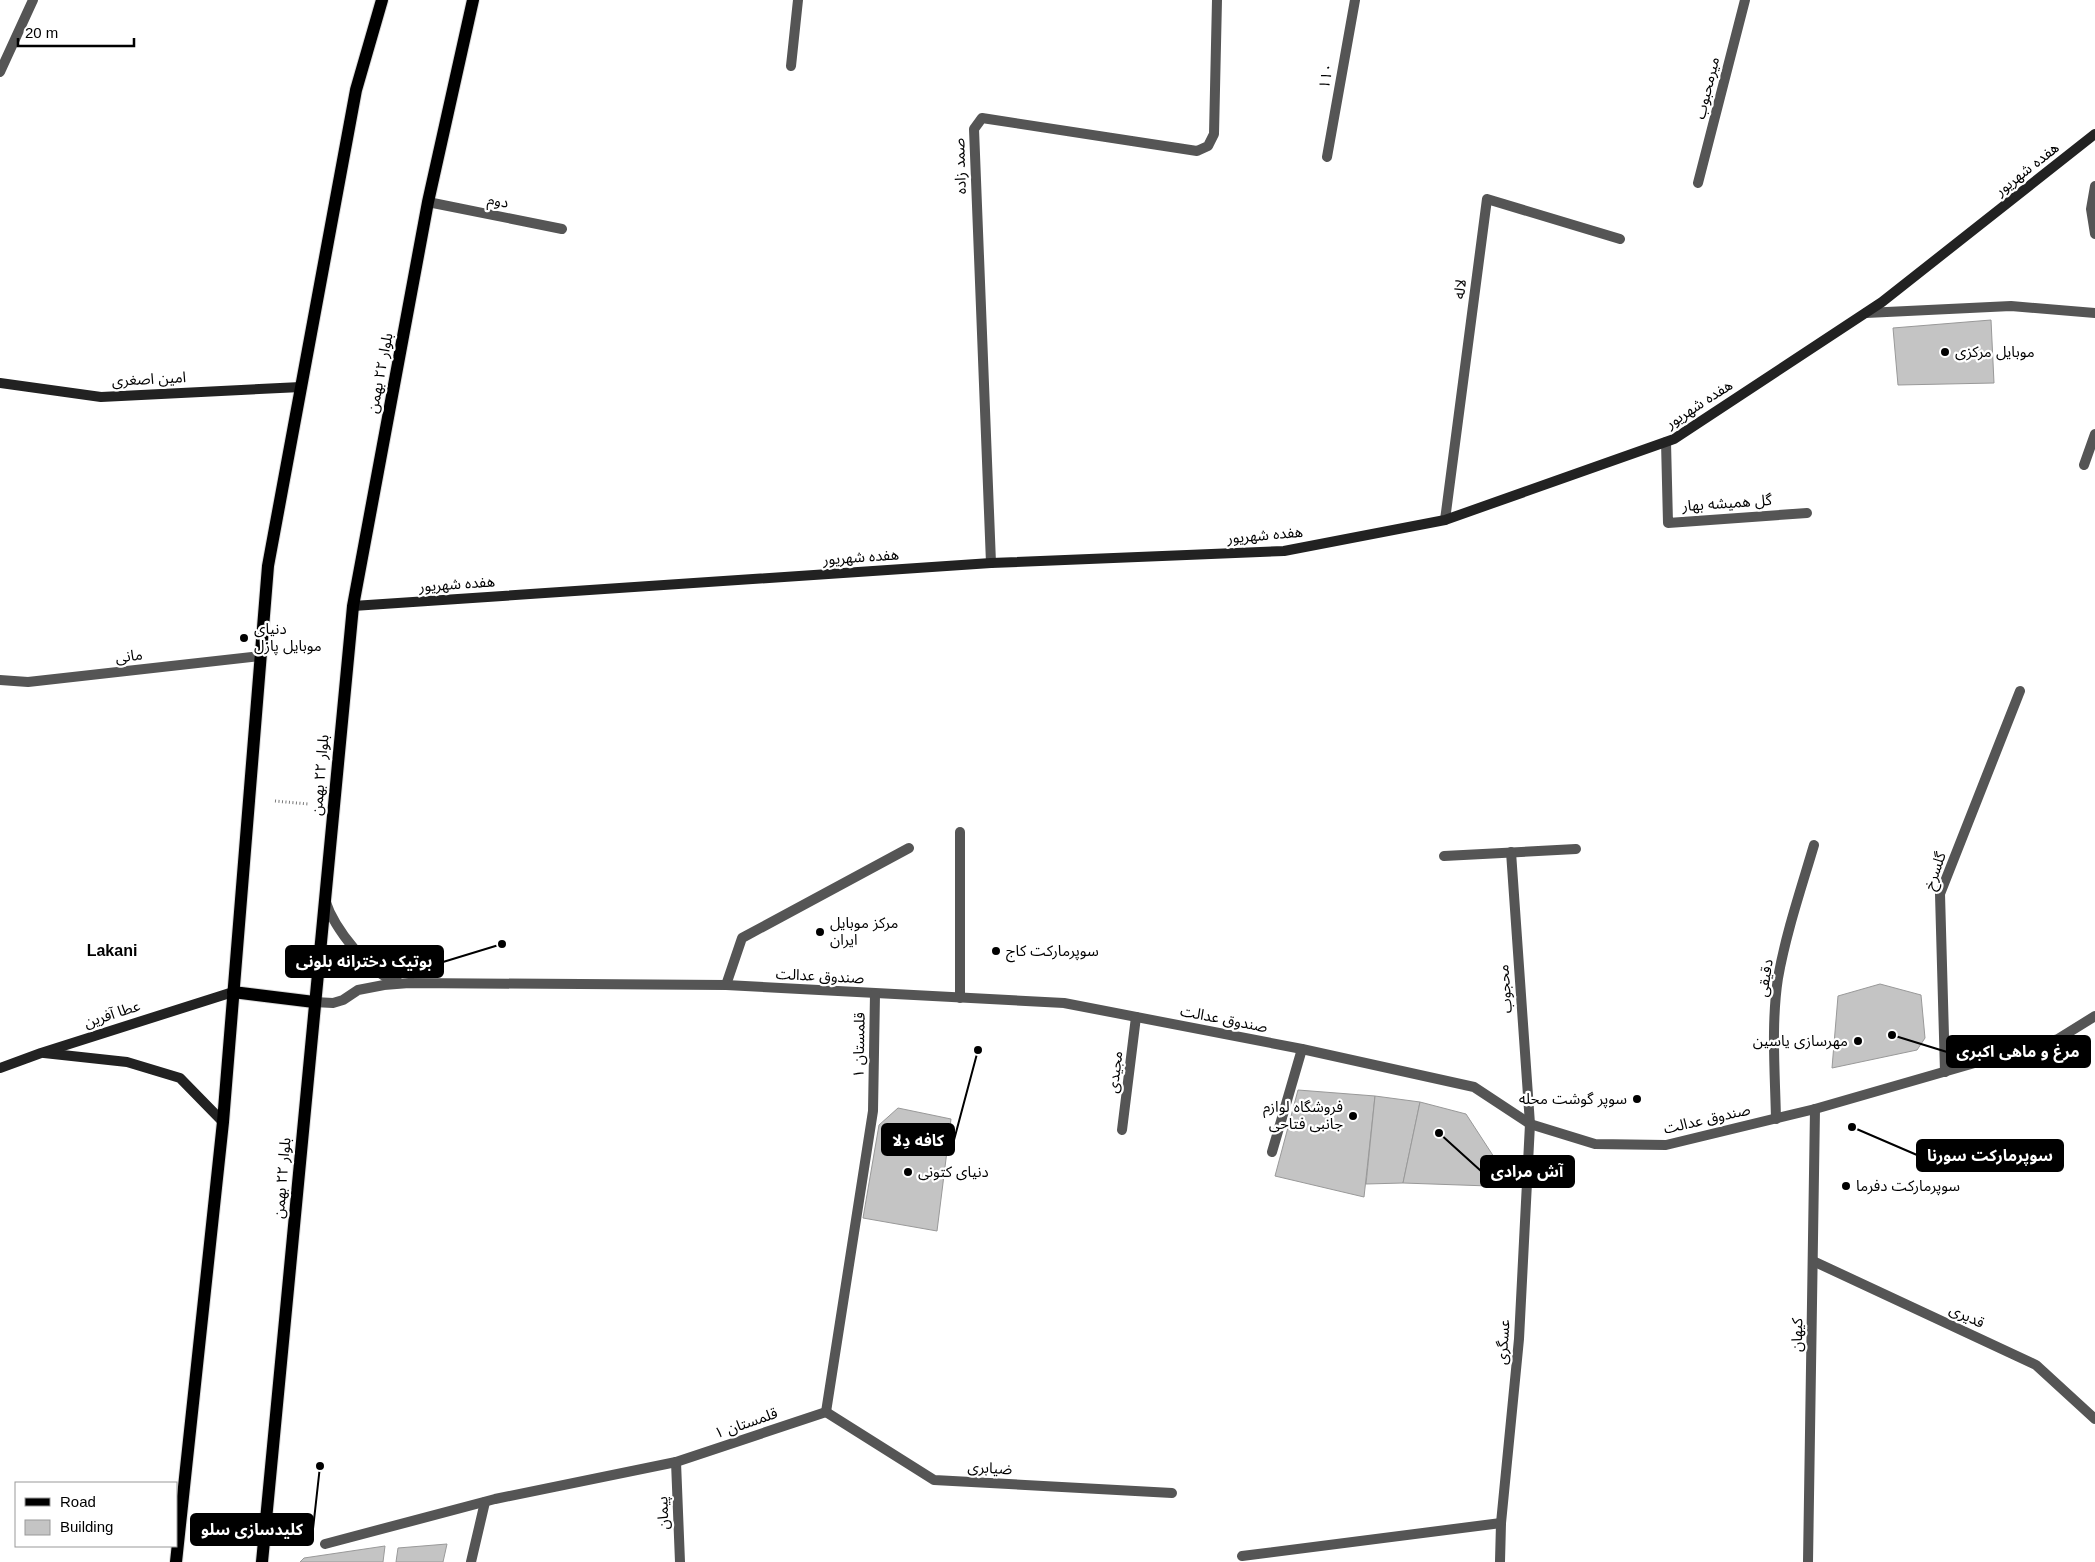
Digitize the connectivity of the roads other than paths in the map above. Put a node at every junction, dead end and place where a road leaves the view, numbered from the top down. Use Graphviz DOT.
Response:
graph roads {
  1 [pos="32,0"];
  2 [pos="382,0"];
  3 [pos="473,0"];
  4 [pos="798,0"];
  5 [pos="1217,0"];
  6 [pos="1355,0"];
  7 [pos="1745,0"];
  8 [pos="791,66"];
  9 [pos="0,72"];
  10 [pos="2095,134"];
  11 [pos="1327,157"];
  12 [pos="1698,183"];
  13 [pos="2095,186"];
  14 [pos="428,202"];
  15 [pos="562,229"];
  16 [pos="2095,234"];
  17 [pos="1620,238"];
  18 [pos="1866,313"];
  19 [pos="2095,313"];
  20 [pos="0,383"];
  21 [pos="301,387"];
  22 [pos="2095,434"];
  23 [pos="1666,442"];
  24 [pos="2084,465"];
  25 [pos="1807,513"];
  26 [pos="1445,520"];
  27 [pos="991,563"];
  28 [pos="353,606"];
  29 [pos="261,656"];
  30 [pos="0,680"];
  31 [pos="2020,691"];
  32 [pos="960,832"];
  33 [pos="1814,845"];
  34 [pos="909,848"];
  35 [pos="1576,849"];
  36 [pos="1511,852"];
  37 [pos="1444,856"];
  38 [pos="325,899"];
  39 [pos="409,983"];
  40 [pos="726,985"];
  41 [pos="234,992"];
  42 [pos="875,994"];
  43 [pos="960,998"];
  44 [pos="314,1002"];
  45 [pos="2095,1016"];
  46 [pos="1136,1017"];
  47 [pos="1302,1049"];
  48 [pos="41,1053"];
  49 [pos="0,1068"];
  50 [pos="1945,1072"];
  51 [pos="1815,1109"];
  52 [pos="1776,1119"];
  53 [pos="223,1122"];
  54 [pos="1530,1124"];
  55 [pos="1122,1130"];
  56 [pos="1272,1152"];
  57 [pos="1813,1261"];
  58 [pos="826,1412"];
  59 [pos="2095,1420"];
  60 [pos="676,1462"];
  61 [pos="1172,1493"];
  62 [pos="485,1502"];
  63 [pos="1501,1523"];
  64 [pos="178,1543"];
  65 [pos="325,1544"];
  66 [pos="178,1547"];
  67 [pos="1242,1556"];
  68 [pos="176,1562"];
  69 [pos="262,1562"];
  70 [pos="472,1562"];
  71 [pos="680,1562"];
  72 [pos="1500,1562"];
  73 [pos="1808,1562"];
  1 -- 9 [label="street"];
  2 -- 21 [label="main road"];
  3 -- 14 [label="main road, بلوار ۲۲ بهمن"];
  4 -- 8 [label="street"];
  5 -- 27 [label="street, صمد زاده"];
  6 -- 11 [label="street, ۱۱۰"];
  7 -- 12 [label="street, میرمحبوب"];
  10 -- 18 [label="main road, هفده شهریور"];
  13 -- 16 [label="street"];
  14 -- 15 [label="street, دوم"];
  14 -- 28 [label="main road, بلوار ۲۲ بهمن"];
  17 -- 26 [label="street, لاله"];
  18 -- 19 [label="street"];
  18 -- 23 [label="main road, هفده شهریور"];
  20 -- 21 [label="main road, امین اصغری"];
  21 -- 29 [label="main road"];
  22 -- 24 [label="street"];
  23 -- 25 [label="street, گل همیشه بهار"];
  23 -- 26 [label="main road, هفده شهریور"];
  26 -- 27 [label="main road, هفده شهریور"];
  27 -- 28 [label="main road, هفده شهریور"];
  28 -- 38 [label="main road, بلوار ۲۲ بهمن"];
  29 -- 30 [label="street, مانی"];
  29 -- 41 [label="main road"];
  31 -- 50 [label="street, گلسرخ"];
  32 -- 43 [label="street"];
  33 -- 52 [label="street, دقیقی"];
  34 -- 40 [label="street"];
  35 -- 36 [label="street"];
  36 -- 37 [label="street"];
  36 -- 54 [label="street, محجوب"];
  38 -- 39 [label="street"];
  38 -- 44 [label="main road, بلوار ۲۲ بهمن"];
  39 -- 40 [label="street, صندوق عدالت"];
  39 -- 44 [label="street, صندوق عدالت"];
  40 -- 42 [label="street, صندوق عدالت"];
  41 -- 44 [label="main road"];
  41 -- 48 [label="main road, عطا آفرین"];
  41 -- 53 [label="main road"];
  42 -- 43 [label="street, صندوق عدالت"];
  42 -- 58 [label="street, قلمستان ۱"];
  43 -- 46 [label="street, صندوق عدالت"];
  44 -- 69 [label="main road, بلوار ۲۲ بهمن"];
  45 -- 50 [label="street, صندوق عدالت"];
  46 -- 47 [label="street, صندوق عدالت"];
  46 -- 55 [label="street, مجیدی"];
  47 -- 54 [label="street, صندوق عدالت"];
  47 -- 56 [label="street"];
  48 -- 49 [label="main road, عطا آفرین"];
  48 -- 53 [label="main road"];
  50 -- 51 [label="street, صندوق عدالت"];
  51 -- 52 [label="street, صندوق عدالت"];
  51 -- 57 [label="street, کیهان"];
  52 -- 54 [label="street, صندوق عدالت"];
  53 -- 64 [label="main road"];
  54 -- 63 [label="street, عسگری"];
  57 -- 59 [label="street, قدیری"];
  57 -- 73 [label="street, کیهان"];
  58 -- 60 [label="street, قلمستان ۱"];
  58 -- 61 [label="street, ضیابری"];
  60 -- 62 [label="street, قلمستان ۱"];
  60 -- 71 [label="street, پیمان"];
  62 -- 65 [label="street, قلمستان ۱"];
  62 -- 70 [label="street"];
  63 -- 67 [label="street"];
  63 -- 72 [label="street, عسگری"];
  66 -- 68 [label="main road"];
}
